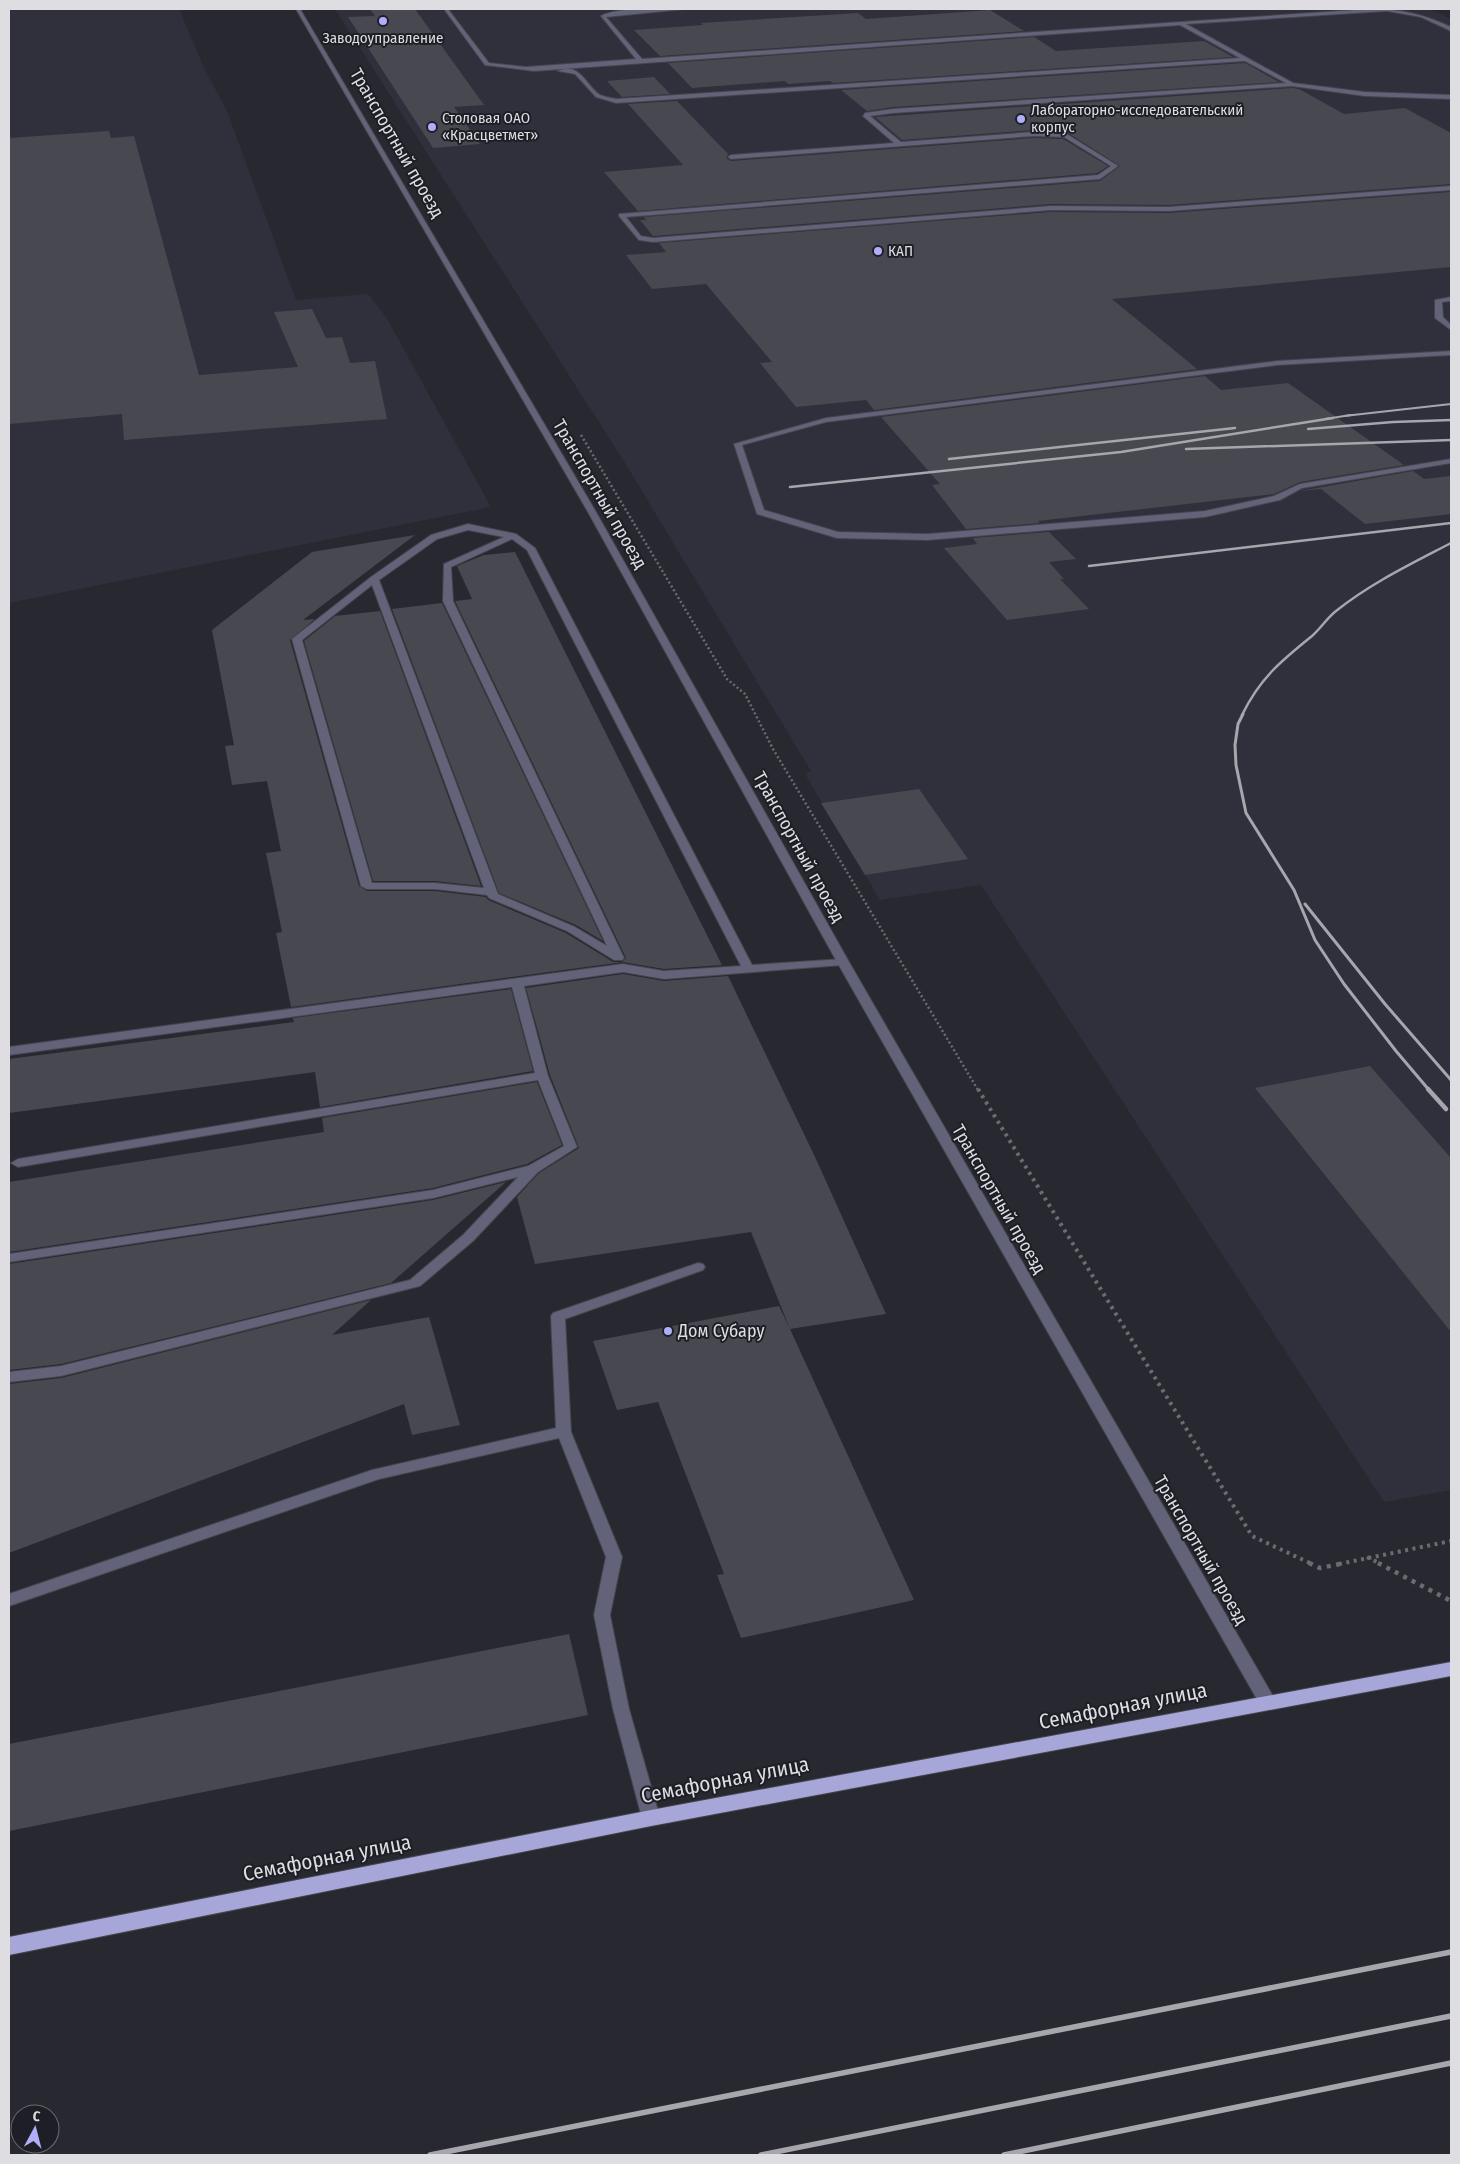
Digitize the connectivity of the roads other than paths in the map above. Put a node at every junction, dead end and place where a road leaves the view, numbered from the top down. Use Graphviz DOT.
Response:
graph roads {
  1 [pos="298,9"];
  2 [pos="446,9"];
  3 [pos="683,9"];
  4 [pos="1387,9"];
  5 [pos="1179,23"];
  6 [pos="1451,29"];
  7 [pos="1246,59"];
  8 [pos="640,60"];
  9 [pos="527,68"];
  10 [pos="1292,84"];
  11 [pos="1451,96"];
  12 [pos="899,144"];
  13 [pos="731,157"];
  14 [pos="1451,188"];
  15 [pos="1451,299"];
  16 [pos="1451,328"];
  17 [pos="1451,354"];
  18 [pos="1451,461"];
  19 [pos="513,536"];
  20 [pos="374,579"];
  21 [pos="491,892"];
  22 [pos="620,962"];
  23 [pos="843,962"];
  24 [pos="749,970"];
  25 [pos="517,983"];
  26 [pos="9,1051"];
  27 [pos="542,1076"];
  28 [pos="18,1162"];
  29 [pos="533,1169"];
  30 [pos="9,1258"];
  31 [pos="698,1267"];
  32 [pos="9,1377"];
  33 [pos="564,1432"];
  34 [pos="9,1600"];
  35 [pos="1451,1669"];
  36 [pos="1268,1703"];
  37 [pos="651,1818"];
  38 [pos="9,1946"];
  1 -- 23 [label="street, Транспортный проезд"];
  2 -- 9 [label="street"];
  3 -- 8 [label="street"];
  4 -- 5 [label="street"];
  4 -- 6 [label="street"];
  5 -- 7 [label="street"];
  5 -- 8 [label="street"];
  7 -- 9 [label="street"];
  7 -- 10 [label="street"];
  8 -- 9 [label="street"];
  10 -- 11 [label="street"];
  10 -- 12 [label="street"];
  12 -- 13 [label="street"];
  12 -- 14 [label="street"];
  15 -- 16 [label="street"];
  17 -- 18 [label="street"];
  19 -- 20 [label="street"];
  19 -- 22 [label="street"];
  19 -- 24 [label="street"];
  20 -- 21 [label="street"];
  20 -- 21 [label="street"];
  21 -- 22 [label="street"];
  22 -- 24 [label="street"];
  22 -- 25 [label="street"];
  23 -- 24 [label="street"];
  23 -- 36 [label="street, Транспортный проезд"];
  25 -- 26 [label="street"];
  25 -- 27 [label="street"];
  27 -- 28 [label="street"];
  27 -- 29 [label="street"];
  29 -- 30 [label="street"];
  29 -- 32 [label="street"];
  31 -- 33 [label="street"];
  33 -- 34 [label="street"];
  33 -- 37 [label="street"];
  35 -- 36 [label="highway, Семафорная улица"];
  36 -- 37 [label="highway, Семафорная улица"];
  37 -- 38 [label="highway, Семафорная улица"];
}
